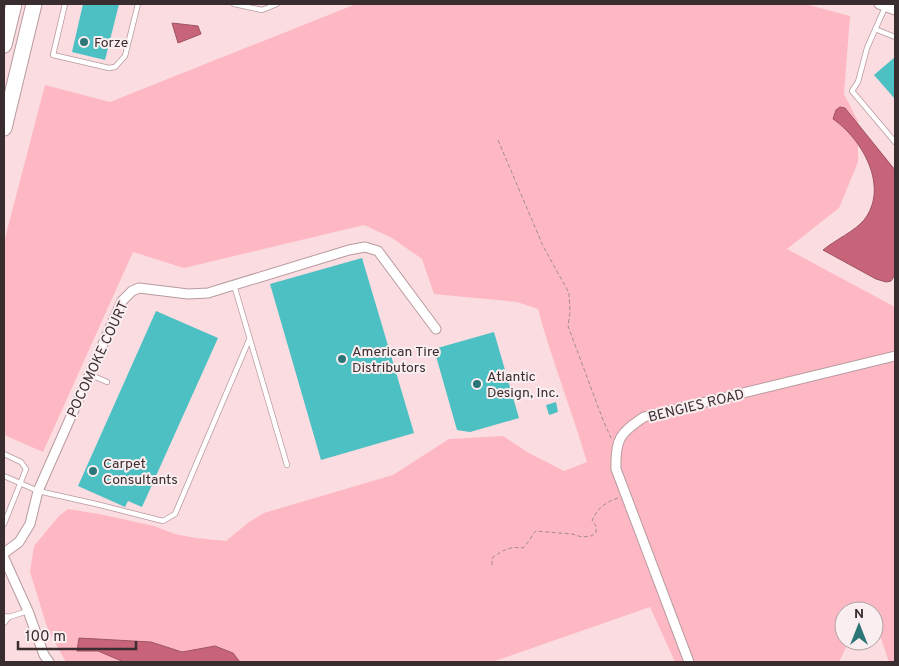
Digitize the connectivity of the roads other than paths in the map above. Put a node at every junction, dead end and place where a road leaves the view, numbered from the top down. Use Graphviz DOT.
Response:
graph roads {
  1 [pos="14,4"];
  2 [pos="26,4"];
  3 [pos="34,4"];
  4 [pos="65,4"];
  5 [pos="138,4"];
  6 [pos="234,4"];
  7 [pos="277,4"];
  8 [pos="884,4"];
  9 [pos="895,10"];
  10 [pos="875,29"];
  11 [pos="895,37"];
  12 [pos="4,45"];
  13 [pos="18,68"];
  14 [pos="4,128"];
  15 [pos="895,142"];
  16 [pos="234,285"];
  17 [pos="436,329"];
  18 [pos="249,340"];
  19 [pos="895,356"];
  20 [pos="89,374"];
  21 [pos="106,382"];
  22 [pos="4,454"];
  23 [pos="288,465"];
  24 [pos="4,476"];
  25 [pos="21,484"];
  26 [pos="38,491"];
  27 [pos="4,524"];
  28 [pos="4,553"];
  29 [pos="4,558"];
  30 [pos="28,610"];
  31 [pos="6,616"];
  32 [pos="4,623"];
  33 [pos="49,662"];
  34 [pos="689,662"];
  1 -- 12 [label="main road"];
  2 -- 13 [label="main road"];
  3 -- 13 [label="main road"];
  4 -- 5 [label="lane"];
  6 -- 7 [label="lane"];
  8 -- 9 [label="street"];
  8 -- 10 [label="lane"];
  10 -- 11 [label="lane"];
  10 -- 15 [label="lane"];
  13 -- 14 [label="main road"];
  16 -- 17 [label="street, POCOMOKE COURT"];
  16 -- 18 [label="lane"];
  16 -- 20 [label="street, POCOMOKE COURT"];
  18 -- 23 [label="lane"];
  18 -- 26 [label="lane"];
  19 -- 34 [label="street, BENGIES ROAD"];
  20 -- 21 [label="lane"];
  20 -- 26 [label="street, POCOMOKE COURT"];
  22 -- 25 [label="lane"];
  24 -- 25 [label="lane"];
  25 -- 26 [label="lane"];
  25 -- 27 [label="lane"];
  26 -- 28 [label="street, POCOMOKE COURT"];
  29 -- 30 [label="street"];
  30 -- 31 [label="lane"];
  30 -- 33 [label="street"];
  31 -- 32 [label="lane"];
}
